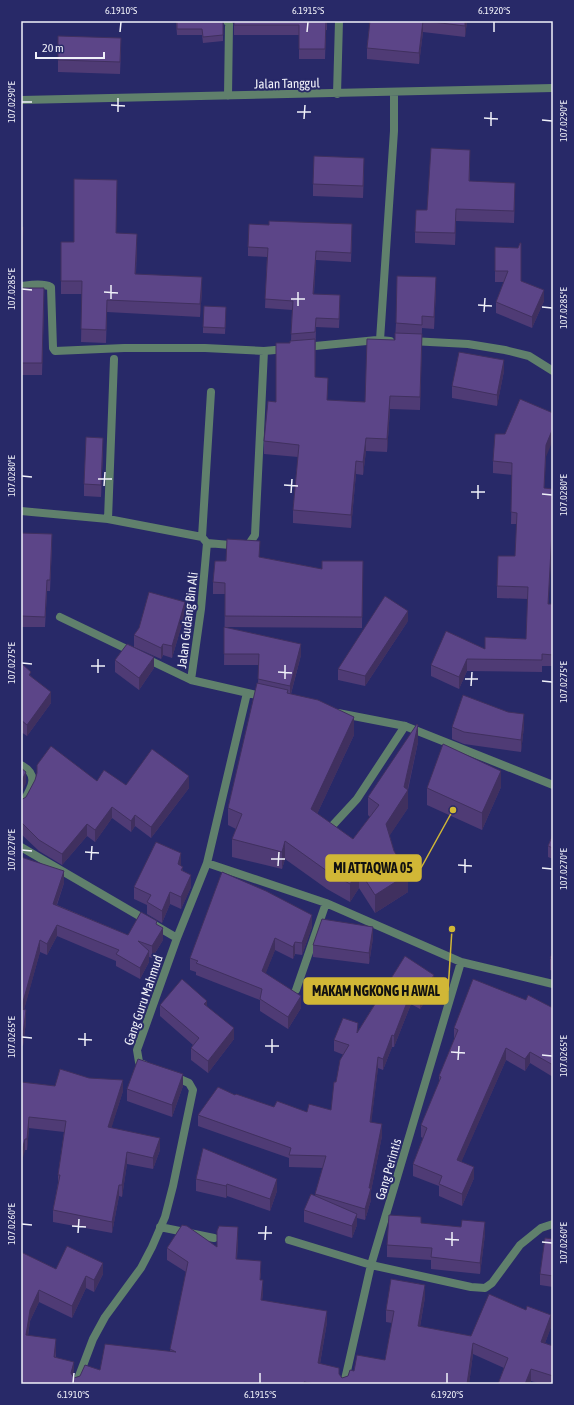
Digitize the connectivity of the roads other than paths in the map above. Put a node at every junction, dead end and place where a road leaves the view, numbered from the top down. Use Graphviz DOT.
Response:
graph roads {
  1 [pos="228,21"];
  2 [pos="339,21"];
  3 [pos="553,88"];
  4 [pos="337,94"];
  5 [pos="228,96"];
  6 [pos="394,96"];
  7 [pos="21,100"];
  8 [pos="21,286"];
  9 [pos="380,340"];
  10 [pos="264,351"];
  11 [pos="114,359"];
  12 [pos="553,371"];
  13 [pos="211,392"];
  14 [pos="21,511"];
  15 [pos="108,519"];
  16 [pos="205,540"];
  17 [pos="60,617"];
  18 [pos="191,680"];
  19 [pos="247,693"];
  20 [pos="276,699"];
  21 [pos="328,710"];
  22 [pos="405,726"];
  23 [pos="21,765"];
  24 [pos="553,785"];
  25 [pos="21,806"];
  26 [pos="333,825"];
  27 [pos="21,847"];
  28 [pos="207,864"];
  29 [pos="326,903"];
  30 [pos="177,938"];
  31 [pos="461,962"];
  32 [pos="553,984"];
  33 [pos="296,990"];
  34 [pos="150,1067"];
  35 [pos="164,1072"];
  36 [pos="553,1224"];
  37 [pos="160,1227"];
  38 [pos="214,1238"];
  39 [pos="289,1240"];
  40 [pos="371,1265"];
  41 [pos="76,1384"];
  42 [pos="344,1384"];
  1 -- 5 [label="street"];
  2 -- 4 [label="street"];
  3 -- 6 [label="street, Jalan Tanggul"];
  4 -- 5 [label="street, Jalan Tanggul"];
  4 -- 6 [label="street, Jalan Tanggul"];
  5 -- 7 [label="street, Jalan Tanggul"];
  6 -- 9 [label="street"];
  8 -- 10 [label="street"];
  9 -- 10 [label="street"];
  9 -- 12 [label="street"];
  10 -- 16 [label="street"];
  11 -- 15 [label="street"];
  13 -- 16 [label="street, Jalan Gudang Bin Ali"];
  14 -- 15 [label="street"];
  15 -- 16 [label="street"];
  16 -- 18 [label="street, Jalan Gudang Bin Ali"];
  17 -- 18 [label="street"];
  18 -- 19 [label="street, Jalan Gudang Bin Ali"];
  19 -- 20 [label="street, Jalan Gudang Bin Ali"];
  19 -- 28 [label="street, Gang Guru Mahmud"];
  21 -- 22 [label="street"];
  22 -- 24 [label="street"];
  22 -- 26 [label="street"];
  23 -- 25 [label="street"];
  27 -- 30 [label="street"];
  28 -- 29 [label="street"];
  28 -- 30 [label="street, Gang Guru Mahmud"];
  29 -- 31 [label="street"];
  29 -- 33 [label="street"];
  30 -- 34 [label="street, Gang Guru Mahmud"];
  31 -- 32 [label="street"];
  31 -- 40 [label="street, Gang Perintis"];
  35 -- 37 [label="street"];
  36 -- 40 [label="street"];
  37 -- 38 [label="street"];
  37 -- 41 [label="street"];
  39 -- 40 [label="street"];
  40 -- 42 [label="street, Gang Perintis"];
}
